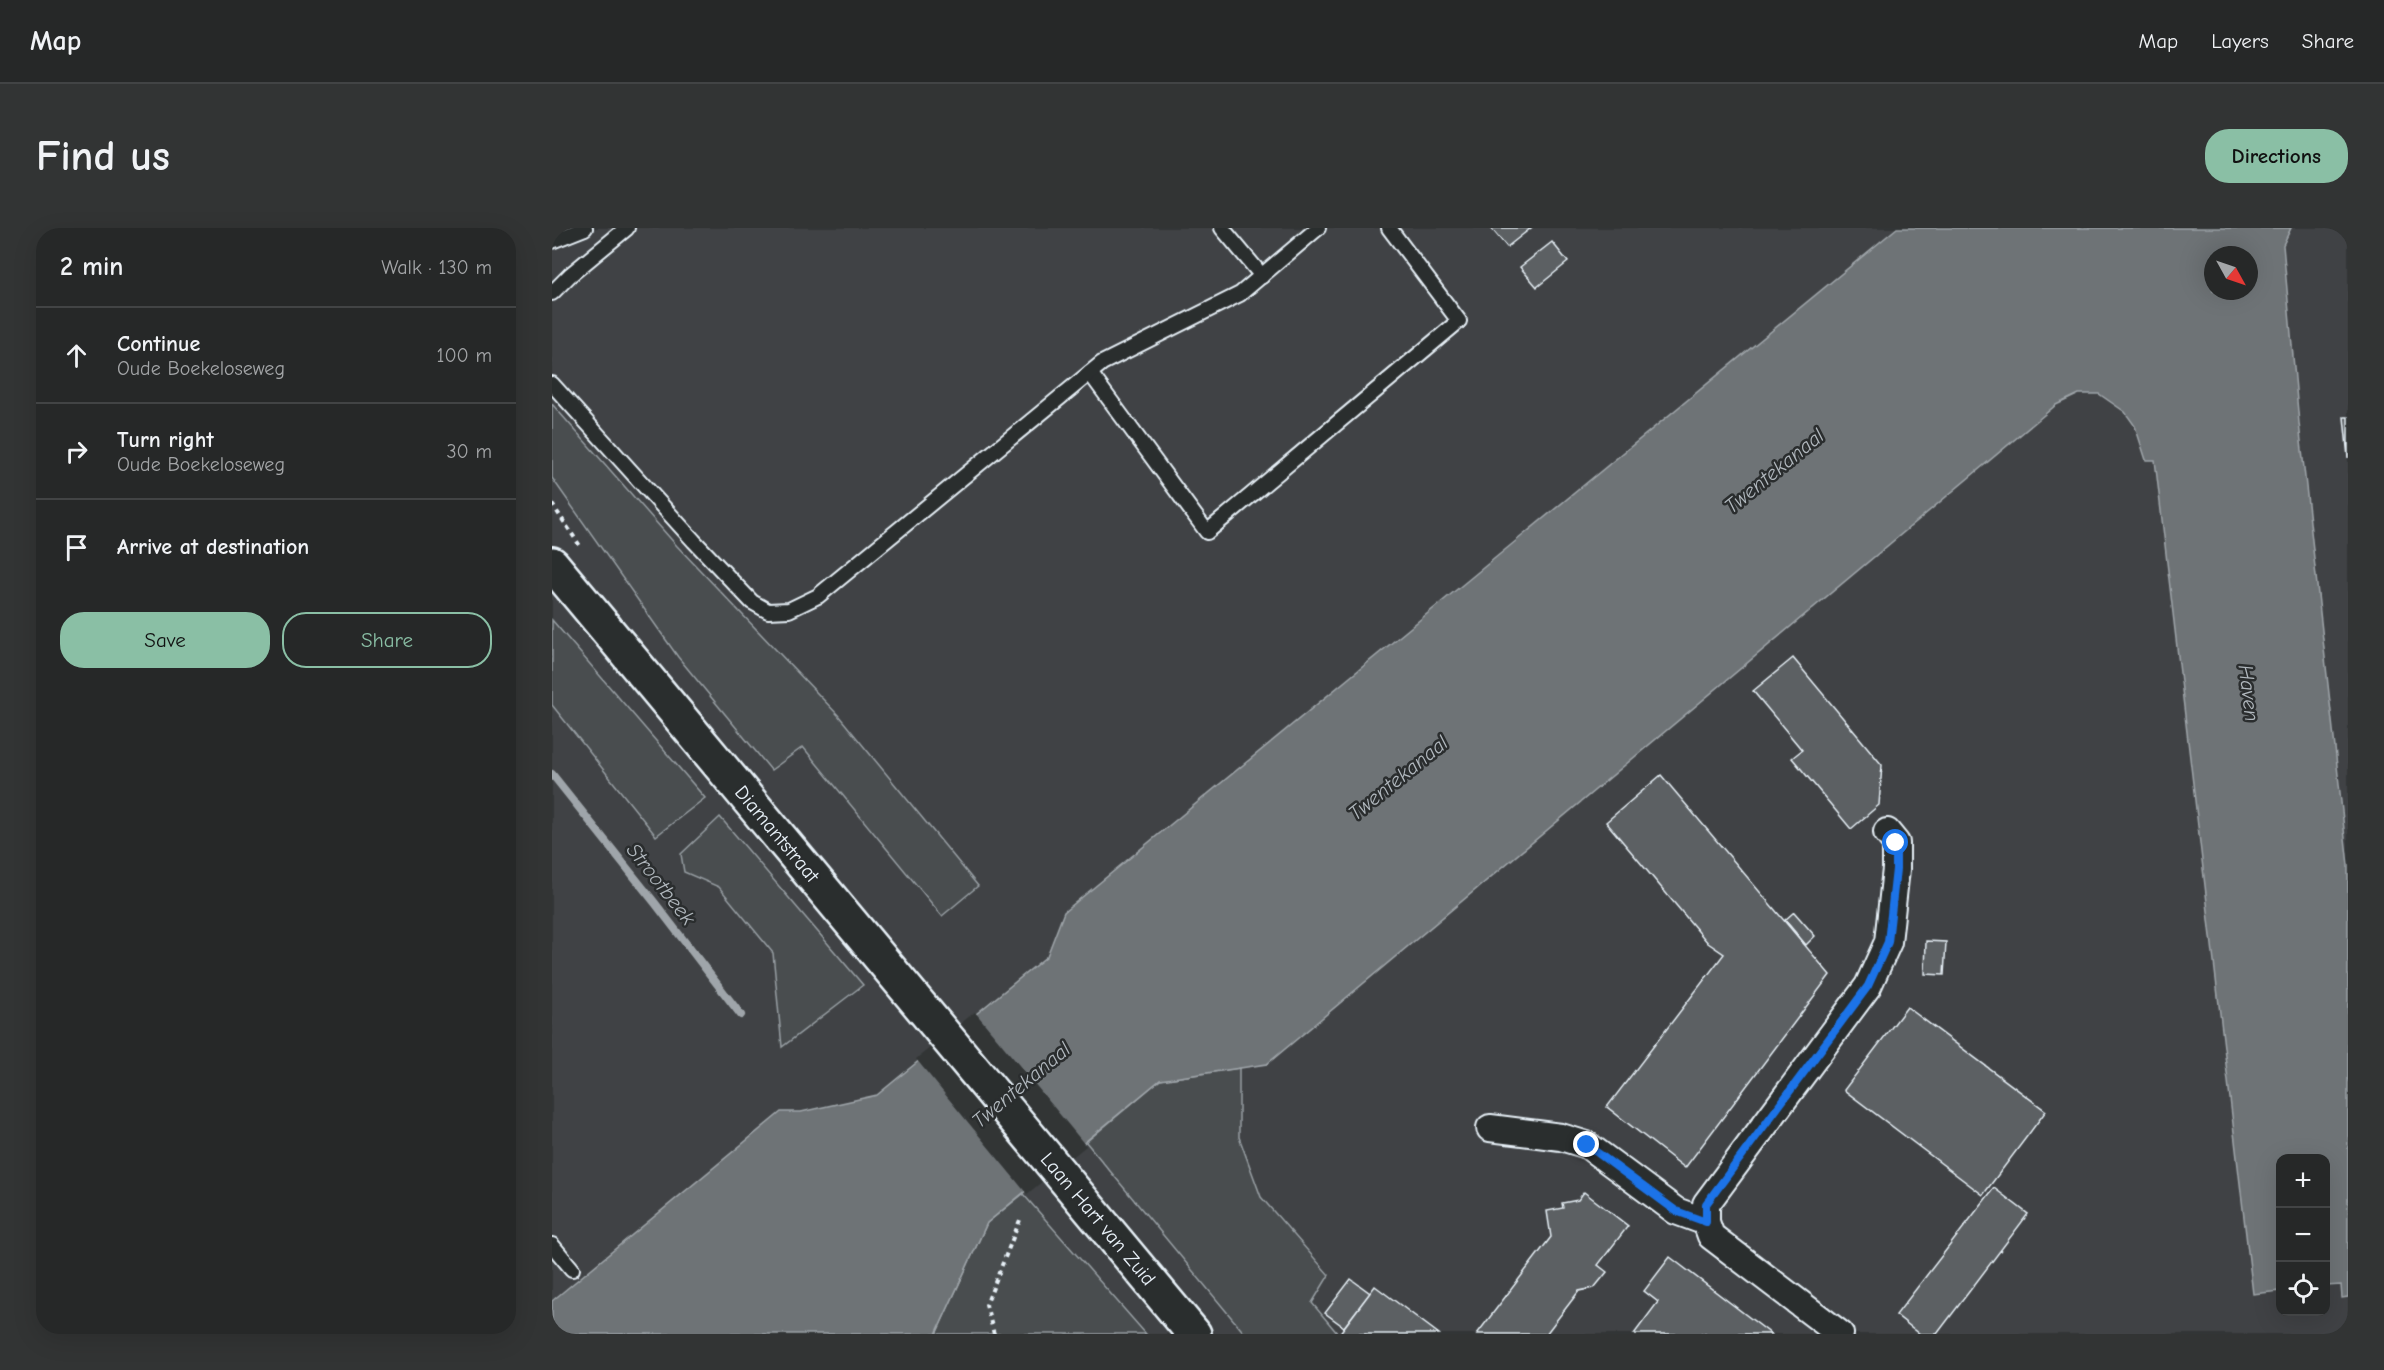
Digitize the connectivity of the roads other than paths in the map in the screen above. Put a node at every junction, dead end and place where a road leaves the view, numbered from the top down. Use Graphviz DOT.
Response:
graph roads {
  1 [pos="585,228"];
  2 [pos="627,228"];
  3 [pos="1222,228"];
  4 [pos="1318,228"];
  5 [pos="1389,228"];
  6 [pos="552,242"];
  7 [pos="1262,276"];
  8 [pos="552,293"];
  9 [pos="1090,373"];
  10 [pos="552,384"];
  11 [pos="552,564"];
  12 [pos="1887,832"];
  13 [pos="1002,1104"];
  14 [pos="1490,1128"];
  15 [pos="1706,1222"];
  16 [pos="552,1245"];
  17 [pos="572,1269"];
  18 [pos="1194,1334"];
  19 [pos="1840,1334"];
  1 -- 6 [label="lane"];
  2 -- 8 [label="lane"];
  3 -- 7 [label="lane"];
  4 -- 7 [label="lane"];
  5 -- 9 [label="lane"];
  7 -- 9 [label="lane"];
  9 -- 10 [label="lane"];
  11 -- 13 [label="main road, Diamantstraat"];
  12 -- 15 [label="street"];
  13 -- 18 [label="main road, Laan Hart van Zuid"];
  14 -- 15 [label="street"];
  15 -- 19 [label="street"];
  16 -- 17 [label="lane"];
}
